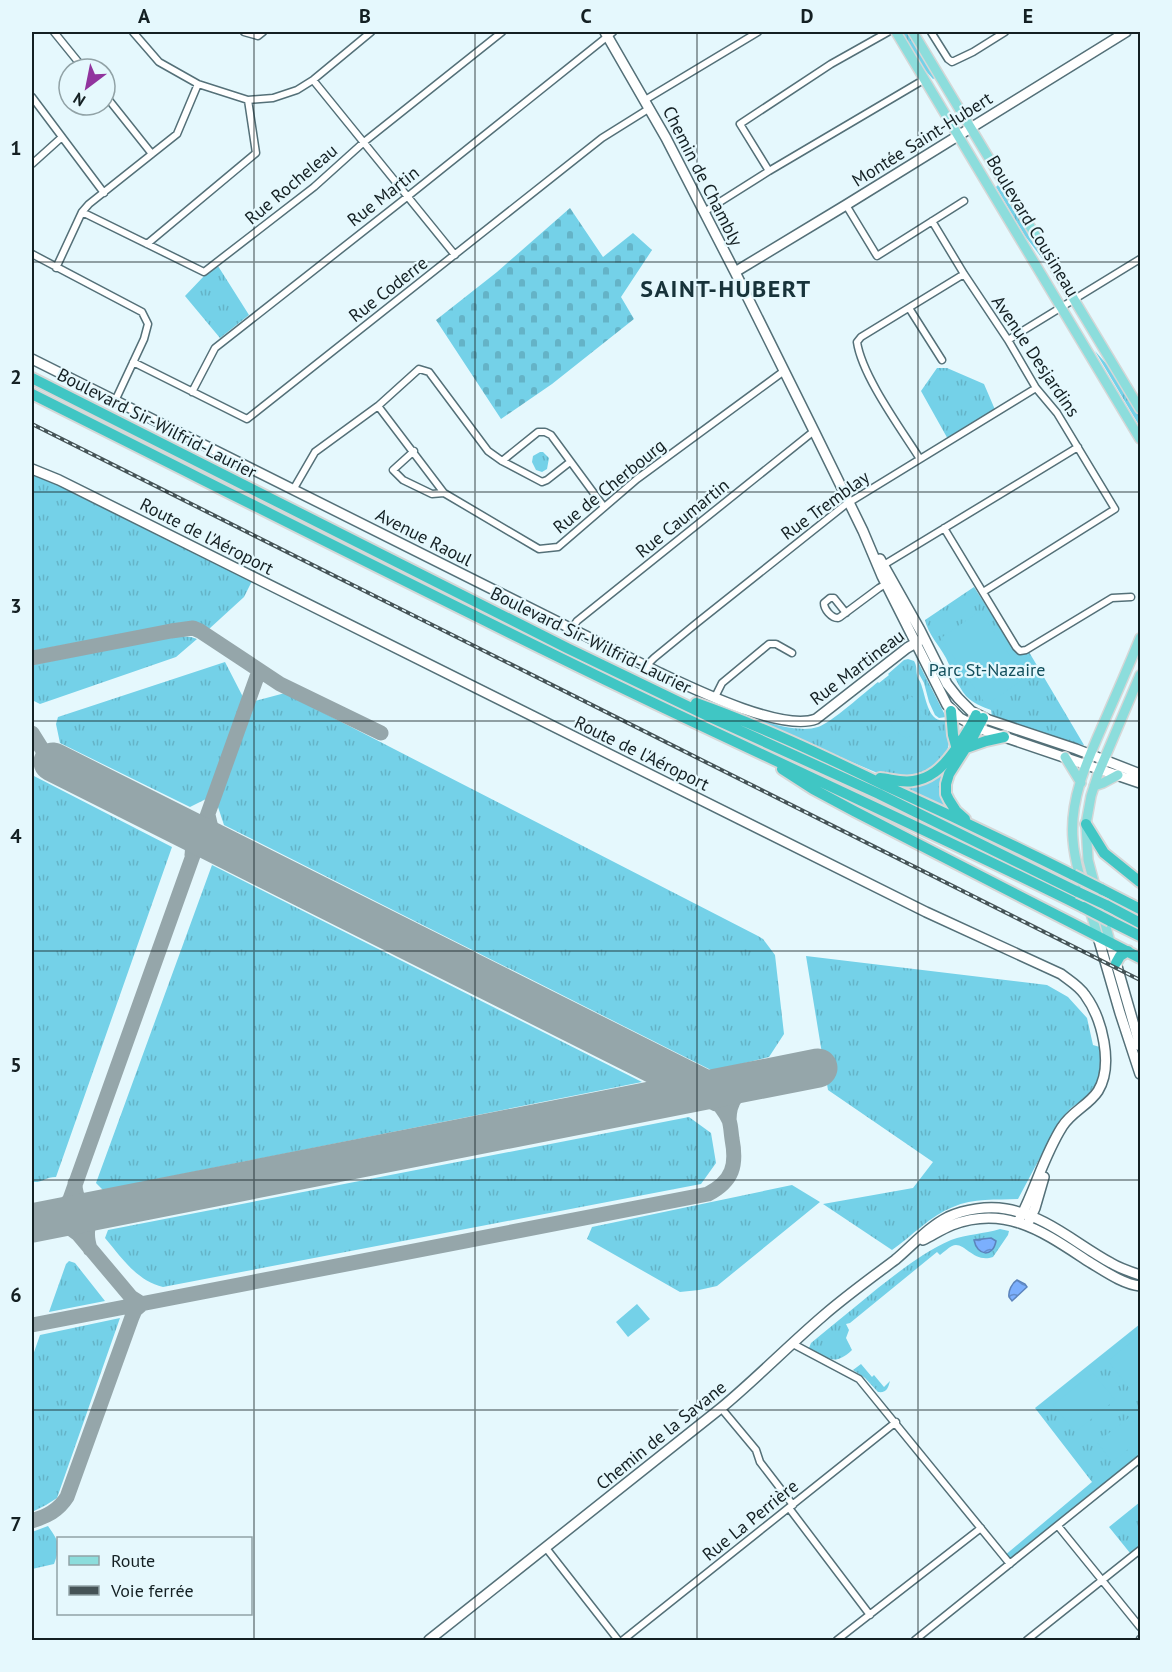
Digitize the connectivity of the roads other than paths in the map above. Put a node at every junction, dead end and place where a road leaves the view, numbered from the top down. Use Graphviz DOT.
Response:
graph roads {
  1 [pos="54,32"];
  2 [pos="133,32"];
  3 [pos="244,32"];
  4 [pos="264,32"];
  5 [pos="371,32"];
  6 [pos="502,32"];
  7 [pos="758,32"];
  8 [pos="888,32"];
  9 [pos="896,32"];
  10 [pos="913,32"];
  11 [pos="931,32"];
  12 [pos="1005,32"];
  13 [pos="1126,32"];
  14 [pos="609,33"];
  15 [pos="74,57"];
  16 [pos="925,79"];
  17 [pos="313,80"];
  18 [pos="198,84"];
  19 [pos="32,97"];
  20 [pos="248,100"];
  21 [pos="647,104"];
  22 [pos="117,110"];
  23 [pos="971,128"];
  24 [pos="959,135"];
  25 [pos="62,137"];
  26 [pos="364,142"];
  27 [pos="152,154"];
  28 [pos="32,164"];
  29 [pos="769,171"];
  30 [pos="104,193"];
  31 [pos="407,197"];
  32 [pos="964,201"];
  33 [pos="846,205"];
  34 [pos="82,212"];
  35 [pos="704,212"];
  36 [pos="932,221"];
  37 [pos="147,244"];
  38 [pos="32,254"];
  39 [pos="455,255"];
  40 [pos="1139,263"];
  41 [pos="56,267"];
  42 [pos="735,272"];
  43 [pos="964,274"];
  44 [pos="1075,300"];
  45 [pos="1062,307"];
  46 [pos="909,308"];
  47 [pos="1008,340"];
  48 [pos="32,359"];
  49 [pos="942,360"];
  50 [pos="134,362"];
  51 [pos="784,371"];
  52 [pos="32,378"];
  53 [pos="1036,388"];
  54 [pos="192,392"];
  55 [pos="32,394"];
  56 [pos="115,400"];
  57 [pos="378,406"];
  58 [pos="1140,409"];
  59 [pos="814,431"];
  60 [pos="1140,439"];
  61 [pos="1078,447"];
  62 [pos="414,451"];
  63 [pos="920,459"];
  64 [pos="502,461"];
  65 [pos="570,462"];
  66 [pos="32,469"];
  67 [pos="293,490"];
  68 [pos="444,493"];
  69 [pos="849,503"];
  70 [pos="604,507"];
  71 [pos="944,528"];
  72 [pos="881,566"];
  73 [pos="886,584"];
  74 [pos="983,592"];
  75 [pos="1131,597"];
  76 [pos="846,613"];
  77 [pos="571,630"];
  78 [pos="924,638"];
  79 [pos="1140,638"];
  80 [pos="915,643"];
  81 [pos="792,653"];
  82 [pos="646,666"];
  83 [pos="1140,675"];
  84 [pos="645,686"];
  85 [pos="715,697"];
  86 [pos="951,711"];
  87 [pos="977,721"];
  88 [pos="809,722"];
  89 [pos="1004,737"];
  90 [pos="961,747"];
  91 [pos="755,750"];
  92 [pos="1091,755"];
  93 [pos="1065,757"];
  94 [pos="1087,764"];
  95 [pos="1102,764"];
  96 [pos="1140,774"];
  97 [pos="1118,775"];
  98 [pos="867,777"];
  99 [pos="1081,783"];
  100 [pos="1140,783"];
  101 [pos="1094,786"];
  102 [pos="972,825"];
  103 [pos="1086,825"];
  104 [pos="1140,882"];
  105 [pos="1140,909"];
  106 [pos="1140,923"];
  107 [pos="1140,936"];
  108 [pos="1098,937"];
  109 [pos="1110,942"];
  110 [pos="1128,951"];
  111 [pos="1140,958"];
  112 [pos="1116,963"];
  113 [pos="1140,1046"];
  114 [pos="1140,1074"];
  115 [pos="1025,1219"];
  116 [pos="1140,1275"];
  117 [pos="1140,1286"];
  118 [pos="793,1344"];
  119 [pos="722,1408"];
  120 [pos="896,1422"];
  121 [pos="1140,1459"];
  122 [pos="791,1506"];
  123 [pos="1058,1526"];
  124 [pos="981,1528"];
  125 [pos="546,1548"];
  126 [pos="1140,1550"];
  127 [pos="1010,1564"];
  128 [pos="1102,1581"];
  129 [pos="870,1615"];
  130 [pos="1140,1627"];
  131 [pos="441,1637"];
  132 [pos="429,1641"];
  133 [pos="618,1641"];
  134 [pos="623,1641"];
  135 [pos="837,1641"];
  136 [pos="915,1641"];
  137 [pos="1027,1641"];
  1 -- 15 [label="street"];
  2 -- 18 [label="street"];
  3 -- 4 [label="street"];
  5 -- 17 [label="street"];
  6 -- 26 [label="street, Rue Rocheleau"];
  7 -- 21 [label="street, Rue Coderre"];
  8 -- 29 [label="street"];
  9 -- 16 [label="main road, Boulevard Cousineau"];
  10 -- 23 [label="main road, Boulevard Cousineau"];
  11 -- 12 [label="street"];
  13 -- 23 [label="street, Montée Saint-Hubert"];
  14 -- 21 [label="street, Chemin de Chambly"];
  14 -- 31 [label="street, Rue Martin"];
  16 -- 24 [label="main road, Boulevard Cousineau"];
  16 -- 29 [label="street"];
  17 -- 20 [label="street"];
  17 -- 26 [label="street"];
  18 -- 20 [label="street"];
  18 -- 27 [label="street"];
  19 -- 25 [label="street"];
  20 -- 37 [label="street"];
  21 -- 35 [label="street, Chemin de Chambly"];
  21 -- 39 [label="street, Rue Coderre"];
  22 -- 27 [label="street"];
  23 -- 24 [label="street, Montée Saint-Hubert"];
  23 -- 44 [label="main road, Boulevard Cousineau"];
  24 -- 33 [label="street, Montée Saint-Hubert"];
  24 -- 45 [label="main road, Boulevard Cousineau"];
  25 -- 28 [label="street"];
  25 -- 30 [label="street"];
  26 -- 31 [label="street"];
  26 -- 37 [label="street, Rue Rocheleau"];
  27 -- 30 [label="street"];
  29 -- 35 [label="street"];
  30 -- 34 [label="street"];
  31 -- 39 [label="street"];
  31 -- 54 [label="street, Rue Martin"];
  32 -- 36 [label="street"];
  33 -- 36 [label="street"];
  33 -- 42 [label="street, Montée Saint-Hubert"];
  34 -- 37 [label="street, Rue Rocheleau"];
  34 -- 41 [label="street"];
  35 -- 42 [label="street, Chemin de Chambly"];
  36 -- 43 [label="street, Avenue Desjardins"];
  38 -- 41 [label="street"];
  39 -- 54 [label="street, Rue Coderre"];
  40 -- 44 [label="street"];
  41 -- 50 [label="street"];
  42 -- 51 [label="street, Chemin de Chambly"];
  43 -- 46 [label="street"];
  43 -- 47 [label="street, Avenue Desjardins"];
  44 -- 45 [label="street"];
  44 -- 58 [label="main road, Boulevard Cousineau"];
  45 -- 47 [label="street"];
  45 -- 60 [label="main road, Boulevard Cousineau"];
  46 -- 49 [label="street"];
  46 -- 63 [label="street"];
  47 -- 53 [label="street, Avenue Desjardins"];
  48 -- 56 [label="street, Avenue Raoul"];
  50 -- 54 [label="street, Rue Coderre"];
  50 -- 56 [label="street"];
  51 -- 59 [label="street, Chemin de Chambly"];
  51 -- 70 [label="street, Rue de Cherbourg"];
  52 -- 84 [label="highway, Boulevard Sir-Wilfrid-Laurier"];
  53 -- 61 [label="street, Avenue Desjardins"];
  53 -- 63 [label="street, Rue Tremblay"];
  55 -- 91 [label="highway, Boulevard Sir-Wilfrid-Laurier"];
  56 -- 67 [label="street, Avenue Raoul"];
  57 -- 62 [label="street, Rue de Cherbourg"];
  57 -- 64 [label="street"];
  57 -- 67 [label="street"];
  59 -- 69 [label="street, Chemin de Chambly"];
  59 -- 77 [label="street, Rue Caumartin"];
  61 -- 71 [label="street"];
  61 -- 74 [label="street, Avenue Desjardins"];
  62 -- 68 [label="street, Rue de Cherbourg"];
  62 -- 68 [label="street, Rue de Cherbourg"];
  63 -- 69 [label="street, Rue Tremblay"];
  64 -- 65 [label="street"];
  64 -- 65 [label="street"];
  65 -- 70 [label="street"];
  66 -- 115 [label="street, Route de l'Aéroport"];
  67 -- 77 [label="street, Avenue Raoul"];
  68 -- 70 [label="street, Rue de Cherbourg"];
  69 -- 72 [label="street, Chemin de Chambly"];
  69 -- 82 [label="street, Rue Tremblay"];
  71 -- 72 [label="street"];
  71 -- 74 [label="street"];
  72 -- 73 [label="street, Chemin de Chambly"];
  72 -- 78 [label="street, Chemin de Chambly"];
  73 -- 76 [label="street"];
  73 -- 80 [label="street, Chemin de Chambly"];
  74 -- 75 [label="street"];
  77 -- 82 [label="street, Avenue Raoul"];
  78 -- 80 [label="street, Rue Martineau"];
  78 -- 87 [label="street, Chemin de Chambly"];
  79 -- 92 [label="main road"];
  80 -- 86 [label="street, Chemin de Chambly"];
  80 -- 88 [label="street, Rue Martineau"];
  81 -- 85 [label="street"];
  82 -- 85 [label="street, Avenue Raoul"];
  83 -- 95 [label="main road"];
  84 -- 98 [label="highway"];
  84 -- 106 [label="highway, Boulevard Sir-Wilfrid-Laurier, bridge"];
  85 -- 88 [label="street, Avenue Raoul"];
  86 -- 87 [label="street, Chemin de Chambly"];
  86 -- 90 [label="highway"];
  87 -- 89 [label="street, Chemin de Chambly"];
  87 -- 90 [label="highway"];
  87 -- 92 [label="street, Chemin de Chambly"];
  89 -- 90 [label="highway"];
  89 -- 93 [label="street, Chemin de Chambly"];
  90 -- 98 [label="highway"];
  90 -- 102 [label="highway"];
  91 -- 107 [label="highway, Boulevard Sir-Wilfrid-Laurier, bridge"];
  91 -- 108 [label="highway"];
  92 -- 94 [label="main road"];
  92 -- 95 [label="street"];
  93 -- 94 [label="street, Chemin de Chambly"];
  93 -- 99 [label="main road"];
  94 -- 95 [label="street"];
  94 -- 99 [label="main road"];
  95 -- 96 [label="street"];
  95 -- 97 [label="street"];
  95 -- 101 [label="main road"];
  97 -- 100 [label="street"];
  97 -- 101 [label="main road"];
  98 -- 102 [label="highway"];
  99 -- 108 [label="main road"];
  101 -- 103 [label="main road"];
  102 -- 105 [label="highway, bridge"];
  103 -- 104 [label="highway"];
  103 -- 109 [label="main road"];
  108 -- 109 [label="highway"];
  108 -- 114 [label="street"];
  109 -- 110 [label="highway"];
  109 -- 112 [label="street"];
  110 -- 111 [label="highway"];
  110 -- 112 [label="highway"];
  112 -- 113 [label="street"];
  115 -- 116 [label="street, Chemin de la Savane"];
  115 -- 117 [label="street, Chemin de la Savane"];
  115 -- 118 [label="street, Chemin de la Savane"];
  118 -- 119 [label="street, Chemin de la Savane"];
  118 -- 120 [label="street"];
  119 -- 122 [label="street"];
  119 -- 125 [label="street, Chemin de la Savane"];
  120 -- 122 [label="street, Rue La Perrière"];
  120 -- 124 [label="street"];
  121 -- 123 [label="street"];
  122 -- 129 [label="street"];
  122 -- 134 [label="street, Rue La Perrière"];
  123 -- 127 [label="street"];
  123 -- 128 [label="street"];
  124 -- 127 [label="street"];
  124 -- 129 [label="street"];
  125 -- 131 [label="street, Chemin de la Savane"];
  125 -- 133 [label="street"];
  126 -- 128 [label="street"];
  127 -- 136 [label="street"];
  128 -- 130 [label="street"];
  128 -- 137 [label="street"];
  129 -- 135 [label="street"];
  131 -- 132 [label="street, Chemin de la Savane"];
}
